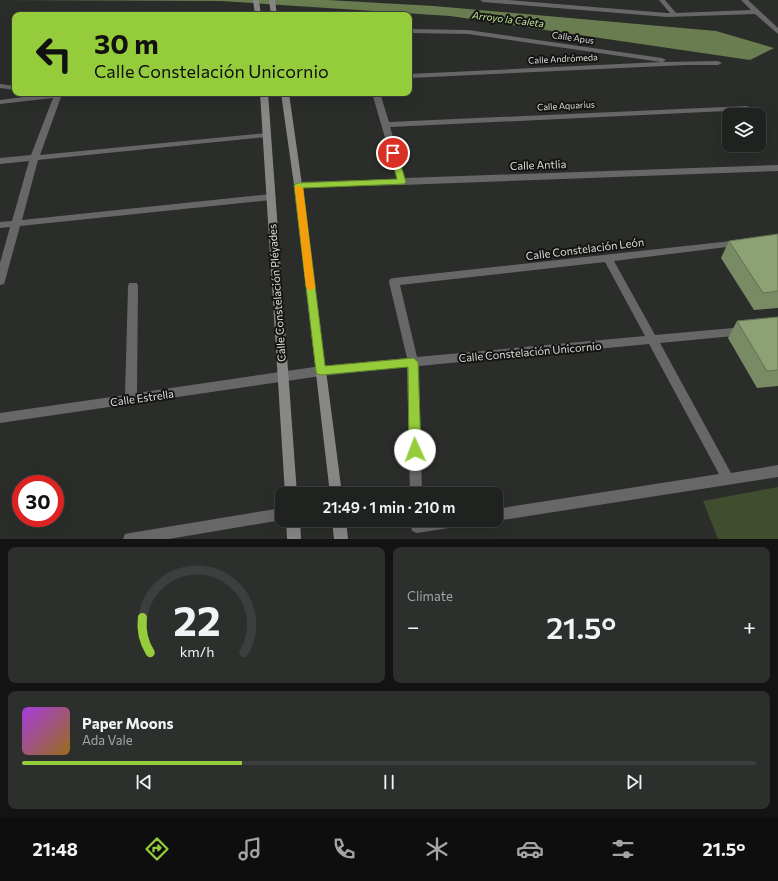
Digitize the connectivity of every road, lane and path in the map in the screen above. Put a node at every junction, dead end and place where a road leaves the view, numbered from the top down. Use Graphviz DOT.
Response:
graph roads {
  1 [pos="256,0"];
  2 [pos="272,0"];
  3 [pos="483,0"];
  4 [pos="662,0"];
  5 [pos="744,0"];
  6 [pos="258,12"];
  7 [pos="274,12"];
  8 [pos="757,12"];
  9 [pos="674,14"];
  10 [pos="412,31"];
  11 [pos="778,32"];
  12 [pos="686,63"];
  13 [pos="718,63"];
  14 [pos="412,76"];
  15 [pos="0,86"];
  16 [pos="12,88"];
  17 [pos="40,96"];
  18 [pos="53,96"];
  19 [pos="264,96"];
  20 [pos="285,96"];
  21 [pos="377,96"];
  22 [pos="0,102"];
  23 [pos="722,109"];
  24 [pos="385,125"];
  25 [pos="267,136"];
  26 [pos="34,158"];
  27 [pos="0,161"];
  28 [pos="778,168"];
  29 [pos="402,182"];
  30 [pos="298,185"];
  31 [pos="271,197"];
  32 [pos="16,224"];
  33 [pos="0,226"];
  34 [pos="747,242"];
  35 [pos="608,258"];
  36 [pos="0,281"];
  37 [pos="133,286"];
  38 [pos="754,330"];
  39 [pos="653,341"];
  40 [pos="413,362"];
  41 [pos="321,371"];
  42 [pos="283,377"];
  43 [pos="132,399"];
  44 [pos="0,418"];
  45 [pos="778,472"];
  46 [pos="728,479"];
  47 [pos="291,487"];
  48 [pos="335,487"];
  49 [pos="416,487"];
  50 [pos="503,514"];
  51 [pos="275,515"];
  52 [pos="293,527"];
  53 [pos="340,527"];
  54 [pos="130,539"];
  55 [pos="294,539"];
  56 [pos="341,539"];
  1 -- 6 [label="main road"];
  2 -- 7 [label="main road"];
  3 -- 9 [label="street"];
  4 -- 9 [label="street"];
  5 -- 8 [label="street"];
  8 -- 9 [label="street"];
  8 -- 11 [label="street"];
  10 -- 12 [label="street, Calle Apus"];
  12 -- 13 [label="street, Calle Andrómeda"];
  12 -- 14 [label="street, Calle Andrómeda"];
  15 -- 16 [label="street"];
  17 -- 22 [label="street"];
  18 -- 26 [label="street"];
  19 -- 25 [label="main road, Calle Constelación Pléyades"];
  20 -- 30 [label="main road"];
  21 -- 24 [label="street"];
  23 -- 24 [label="street, Calle Aquarius"];
  24 -- 29 [label="street"];
  25 -- 26 [label="street"];
  25 -- 31 [label="main road, Calle Constelación Pléyades"];
  26 -- 27 [label="street"];
  26 -- 32 [label="street"];
  28 -- 29 [label="street, Calle Antlia"];
  29 -- 30 [label="street, Calle Antlia"];
  30 -- 41 [label="main road"];
  31 -- 32 [label="street"];
  31 -- 42 [label="main road, Calle Constelación Pléyades"];
  32 -- 33 [label="street"];
  32 -- 36 [label="street"];
  34 -- 35 [label="street, Calle Constelación León"];
  35 -- 39 [label="street"];
  35 -- 40 [label="street, Calle Constelación León"];
  37 -- 43 [label="street"];
  38 -- 39 [label="street, Calle Constelación Unicornio"];
  39 -- 40 [label="street, Calle Constelación Unicornio"];
  39 -- 46 [label="street"];
  40 -- 41 [label="street, Calle Constelación Unicornio"];
  40 -- 49 [label="street"];
  41 -- 42 [label="street, Calle Constelación Unicornio"];
  41 -- 48 [label="main road"];
  42 -- 43 [label="street, Calle Estrella"];
  42 -- 47 [label="main road, Calle Constelación Pléyades"];
  43 -- 44 [label="street, Calle Estrella"];
  45 -- 46 [label="street"];
  46 -- 50 [label="street"];
  51 -- 54 [label="street"];
  52 -- 55 [label="main road"];
  53 -- 56 [label="main road"];
}
